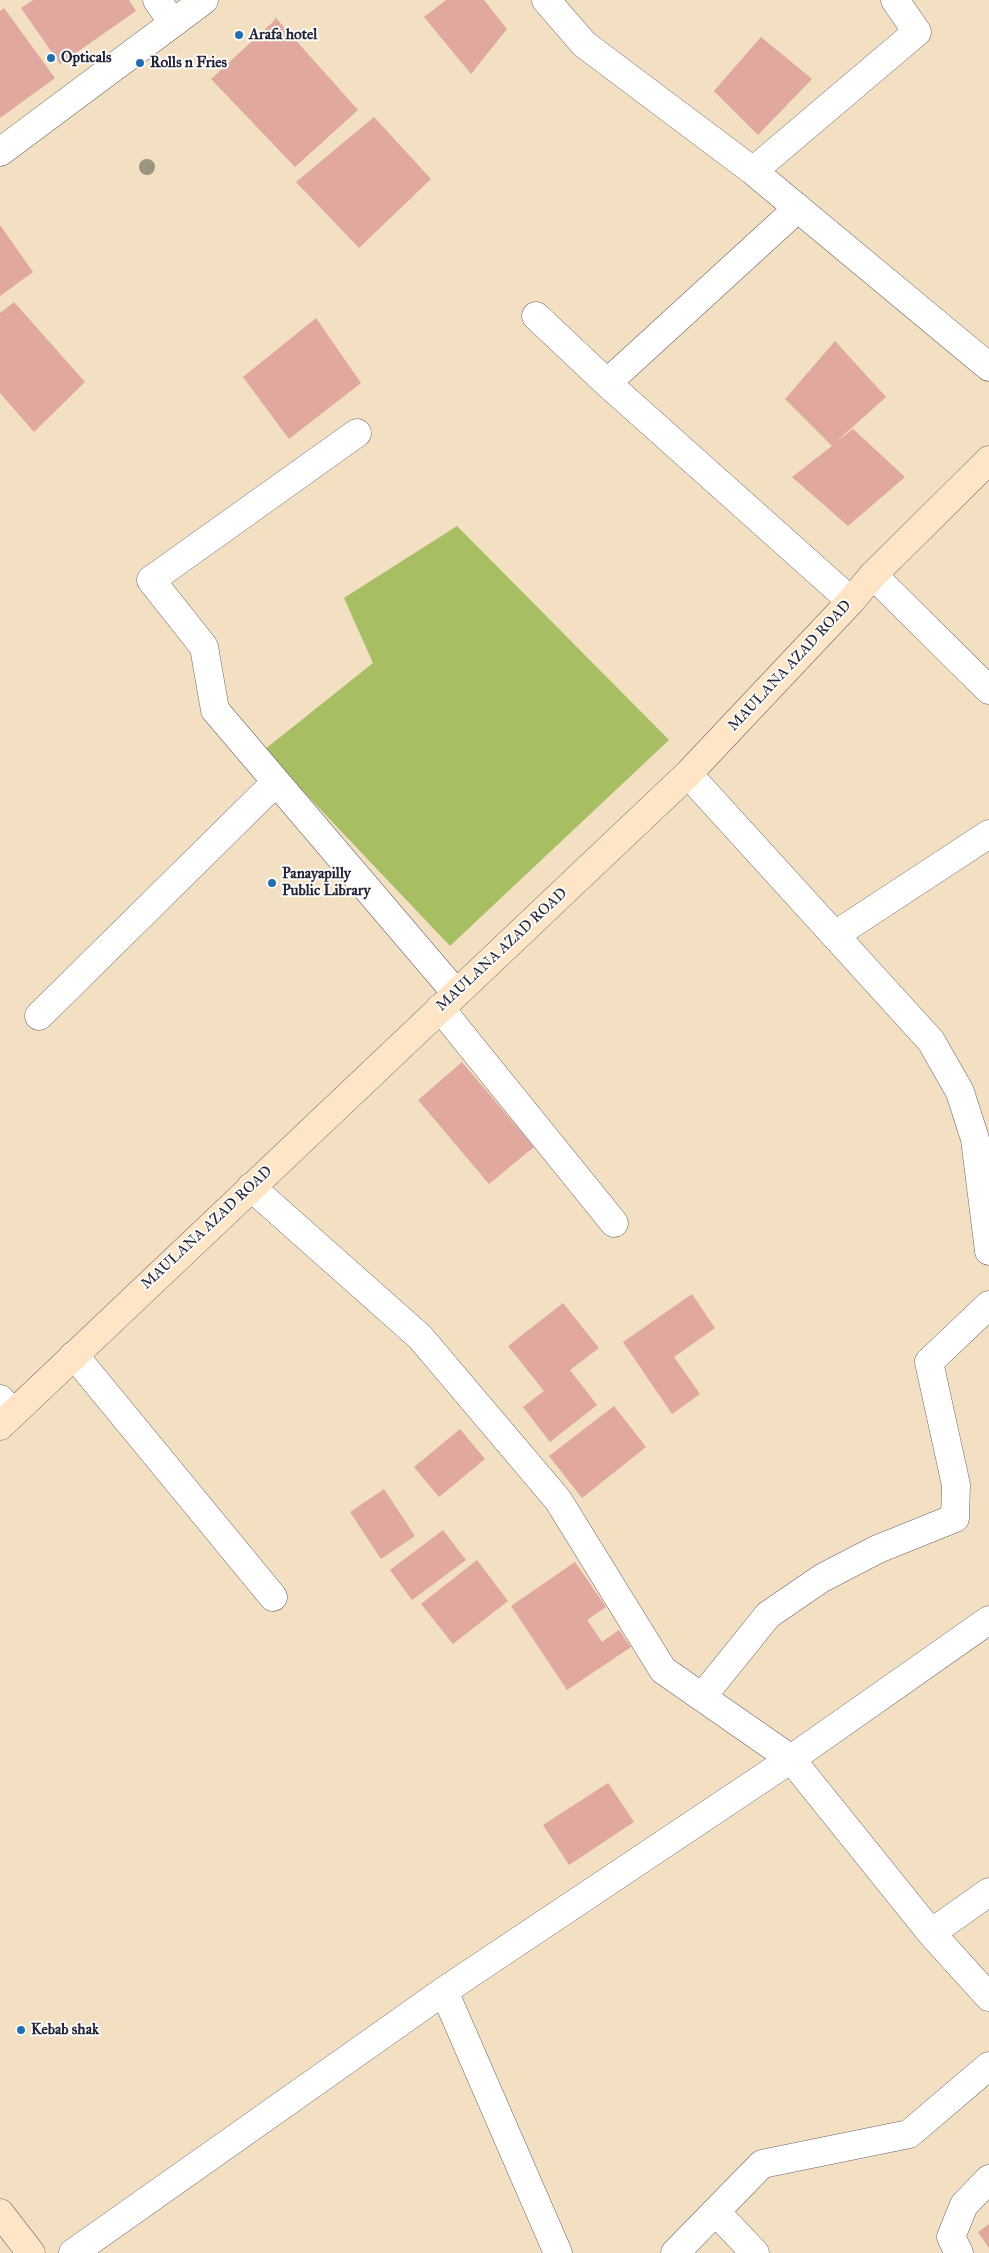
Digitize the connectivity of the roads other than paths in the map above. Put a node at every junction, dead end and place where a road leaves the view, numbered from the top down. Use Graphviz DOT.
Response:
graph roads {
  1 [pos="157,0"];
  2 [pos="204,0"];
  3 [pos="546,0"];
  4 [pos="895,0"];
  5 [pos="173,23"];
  6 [pos="0,152"];
  7 [pos="753,171"];
  8 [pos="798,208"];
  9 [pos="536,316"];
  10 [pos="989,367"];
  11 [pos="607,384"];
  12 [pos="357,433"];
  13 [pos="989,460"];
  14 [pos="872,575"];
  15 [pos="851,601"];
  16 [pos="989,690"];
  17 [pos="688,774"];
  18 [pos="276,782"];
  19 [pos="989,834"];
  20 [pos="835,935"];
  21 [pos="448,1000"];
  22 [pos="39,1016"];
  23 [pos="251,1187"];
  24 [pos="614,1222"];
  25 [pos="989,1252"];
  26 [pos="989,1305"];
  27 [pos="74,1355"];
  28 [pos="4,1412"];
  29 [pos="274,1598"];
  30 [pos="989,1620"];
  31 [pos="702,1697"];
  32 [pos="791,1759"];
  33 [pos="989,1892"];
  34 [pos="930,1933"];
  35 [pos="444,1992"];
  36 [pos="989,1997"];
  37 [pos="989,2066"];
  38 [pos="989,2179"];
  39 [pos="716,2212"];
  40 [pos="0,2213"];
  41 [pos="31,2253"];
  42 [pos="73,2253"];
  43 [pos="558,2253"];
  44 [pos="675,2253"];
  45 [pos="755,2253"];
  46 [pos="959,2253"];
  1 -- 5 [label="street"];
  2 -- 5 [label="street"];
  3 -- 7 [label="street"];
  4 -- 7 [label="street"];
  5 -- 6 [label="street"];
  7 -- 8 [label="street"];
  8 -- 10 [label="street"];
  8 -- 11 [label="street"];
  9 -- 11 [label="street"];
  11 -- 15 [label="street"];
  12 -- 18 [label="street"];
  13 -- 14 [label="main road, MAULANA AZAD ROAD"];
  14 -- 15 [label="main road, MAULANA AZAD ROAD"];
  14 -- 16 [label="street"];
  15 -- 17 [label="main road, MAULANA AZAD ROAD"];
  17 -- 20 [label="street"];
  17 -- 21 [label="main road, MAULANA AZAD ROAD"];
  18 -- 21 [label="street"];
  18 -- 22 [label="street"];
  19 -- 20 [label="street"];
  20 -- 25 [label="street"];
  21 -- 23 [label="main road, MAULANA AZAD ROAD"];
  21 -- 24 [label="street"];
  23 -- 27 [label="main road, MAULANA AZAD ROAD"];
  23 -- 31 [label="street"];
  26 -- 31 [label="street"];
  27 -- 28 [label="main road, MAULANA AZAD ROAD"];
  27 -- 29 [label="street"];
  30 -- 32 [label="street"];
  31 -- 32 [label="street"];
  32 -- 34 [label="street"];
  32 -- 35 [label="street"];
  33 -- 34 [label="street"];
  34 -- 36 [label="street"];
  35 -- 42 [label="street"];
  35 -- 43 [label="street"];
  37 -- 39 [label="street"];
  38 -- 46 [label="street"];
  39 -- 44 [label="street"];
  39 -- 45 [label="street"];
  40 -- 41 [label="main road"];
}
